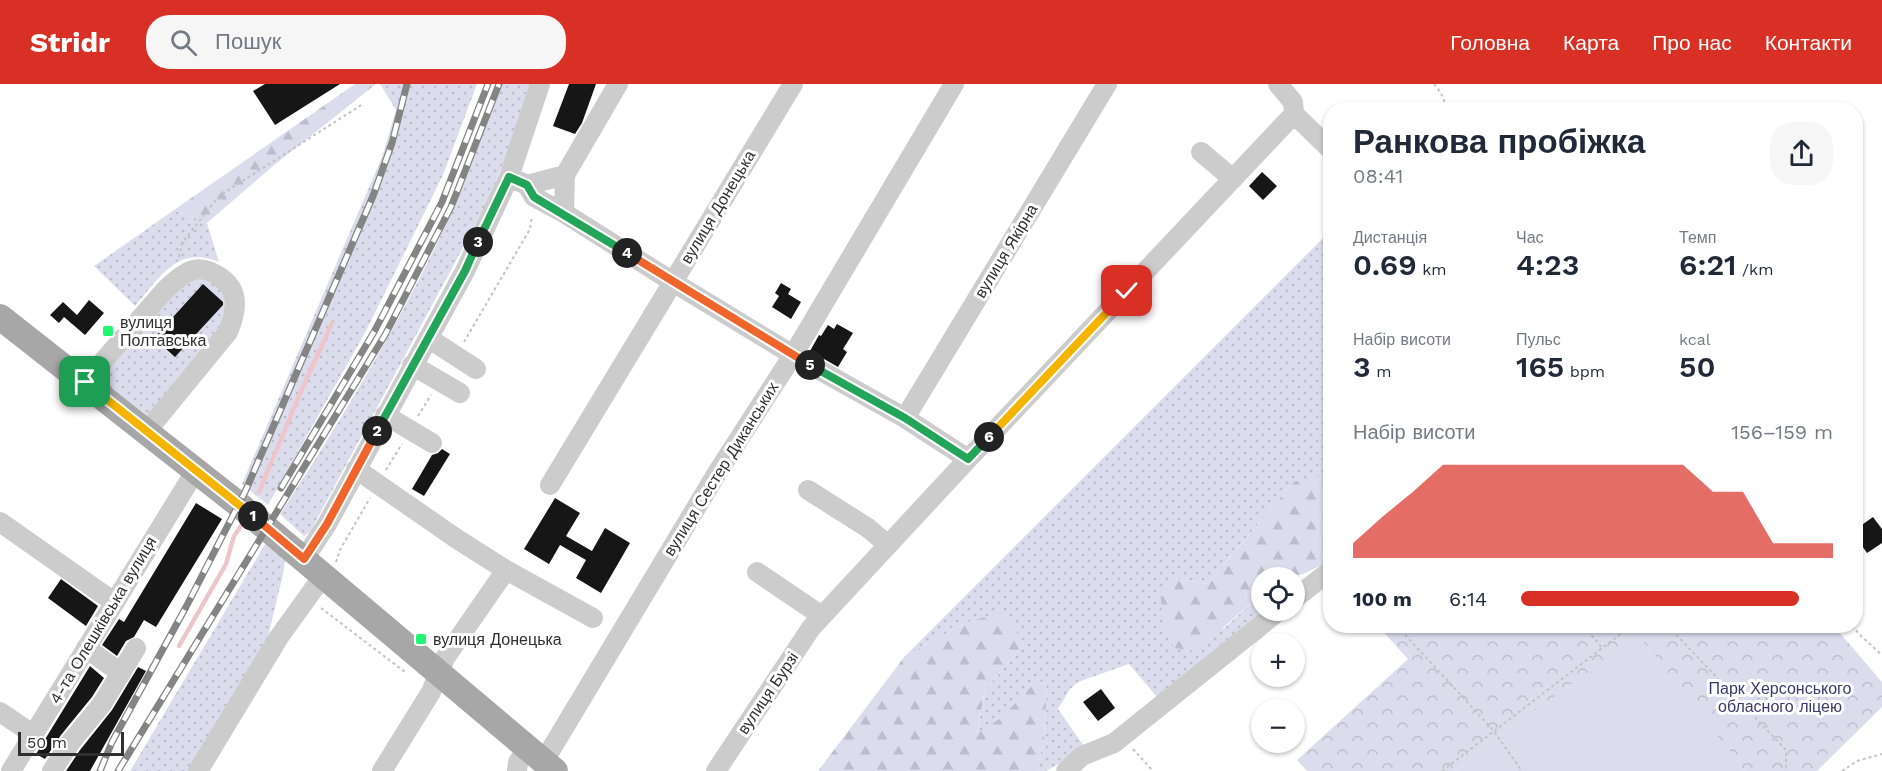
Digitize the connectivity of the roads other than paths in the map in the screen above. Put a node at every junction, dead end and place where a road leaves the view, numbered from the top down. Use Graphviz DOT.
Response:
graph roads {
  1 [pos="540,84"];
  2 [pos="618,84"];
  3 [pos="793,84"];
  4 [pos="954,84"];
  5 [pos="1107,84"];
  6 [pos="1278,84"];
  7 [pos="1294,114"];
  8 [pos="1323,142"];
  9 [pos="1201,152"];
  10 [pos="565,175"];
  11 [pos="509,177"];
  12 [pos="1233,178"];
  13 [pos="527,185"];
  14 [pos="564,213"];
  15 [pos="673,282"];
  16 [pos="0,317"];
  17 [pos="428,338"];
  18 [pos="793,355"];
  19 [pos="412,365"];
  20 [pos="476,369"];
  21 [pos="85,382"];
  22 [pos="460,393"];
  23 [pos="386,415"];
  24 [pos="905,418"];
  25 [pos="147,431"];
  26 [pos="432,443"];
  27 [pos="968,459"];
  28 [pos="356,469"];
  29 [pos="196,470"];
  30 [pos="550,485"];
  31 [pos="808,490"];
  32 [pos="0,522"];
  33 [pos="888,545"];
  34 [pos="304,559"];
  35 [pos="506,570"];
  36 [pos="757,573"];
  37 [pos="323,576"];
  38 [pos="1323,576"];
  39 [pos="1305,590"];
  40 [pos="114,602"];
  41 [pos="822,616"];
  42 [pos="592,618"];
  43 [pos="1267,621"];
  44 [pos="86,648"];
  45 [pos="136,648"];
  46 [pos="121,673"];
  47 [pos="435,683"];
  48 [pos="0,712"];
  49 [pos="34,735"];
  50 [pos="542,760"];
  51 [pos="10,771"];
  52 [pos="52,771"];
  53 [pos="198,771"];
  54 [pos="382,771"];
  55 [pos="517,771"];
  56 [pos="716,771"];
  57 [pos="1066,771"];
  1 -- 11 [label="street"];
  2 -- 10 [label="street"];
  3 -- 15 [label="street, вулиця Донецька"];
  4 -- 18 [label="street, вулиця Сестер Диканських"];
  5 -- 24 [label="street, вулиця Якірна"];
  6 -- 7 [label="street"];
  7 -- 8 [label="street"];
  7 -- 12 [label="street, вулиця Бурзі"];
  9 -- 12 [label="street"];
  10 -- 13 [label="street"];
  10 -- 14 [label="street"];
  11 -- 13 [label="street"];
  11 -- 17 [label="street"];
  12 -- 27 [label="street, вулиця Бурзі"];
  13 -- 14 [label="street"];
  14 -- 15 [label="street"];
  15 -- 18 [label="street"];
  15 -- 30 [label="street, вулиця Донецька"];
  16 -- 21 [label="main road"];
  17 -- 19 [label="street"];
  17 -- 20 [label="street"];
  18 -- 24 [label="street"];
  18 -- 50 [label="street, вулиця Сестер Диканських"];
  19 -- 22 [label="street"];
  19 -- 23 [label="street"];
  21 -- 25 [label="main road"];
  21 -- 25 [label="street"];
  23 -- 26 [label="street"];
  23 -- 28 [label="street"];
  24 -- 27 [label="street"];
  25 -- 29 [label="main road"];
  27 -- 33 [label="street, вулиця Бурзі"];
  28 -- 34 [label="street"];
  28 -- 35 [label="street"];
  29 -- 34 [label="main road"];
  29 -- 40 [label="street, 4-та Олешківська вулиця"];
  31 -- 33 [label="street"];
  32 -- 40 [label="street"];
  33 -- 41 [label="street, вулиця Бурзі"];
  34 -- 37 [label="main road"];
  35 -- 42 [label="street"];
  35 -- 47 [label="street"];
  36 -- 41 [label="street"];
  37 -- 47 [label="main road"];
  37 -- 53 [label="street"];
  38 -- 39 [label="street"];
  40 -- 44 [label="street, 4-та Олешківська вулиця"];
  41 -- 56 [label="street, вулиця Бурзі"];
  43 -- 57 [label="street"];
  44 -- 46 [label="street"];
  44 -- 49 [label="street, 4-та Олешківська вулиця"];
  45 -- 46 [label="street"];
  46 -- 52 [label="street"];
  47 -- 50 [label="main road"];
  47 -- 54 [label="street"];
  48 -- 49 [label="street"];
  49 -- 51 [label="street, 4-та Олешківська вулиця"];
  50 -- 55 [label="street, вулиця Сестер Диканських"];
}
